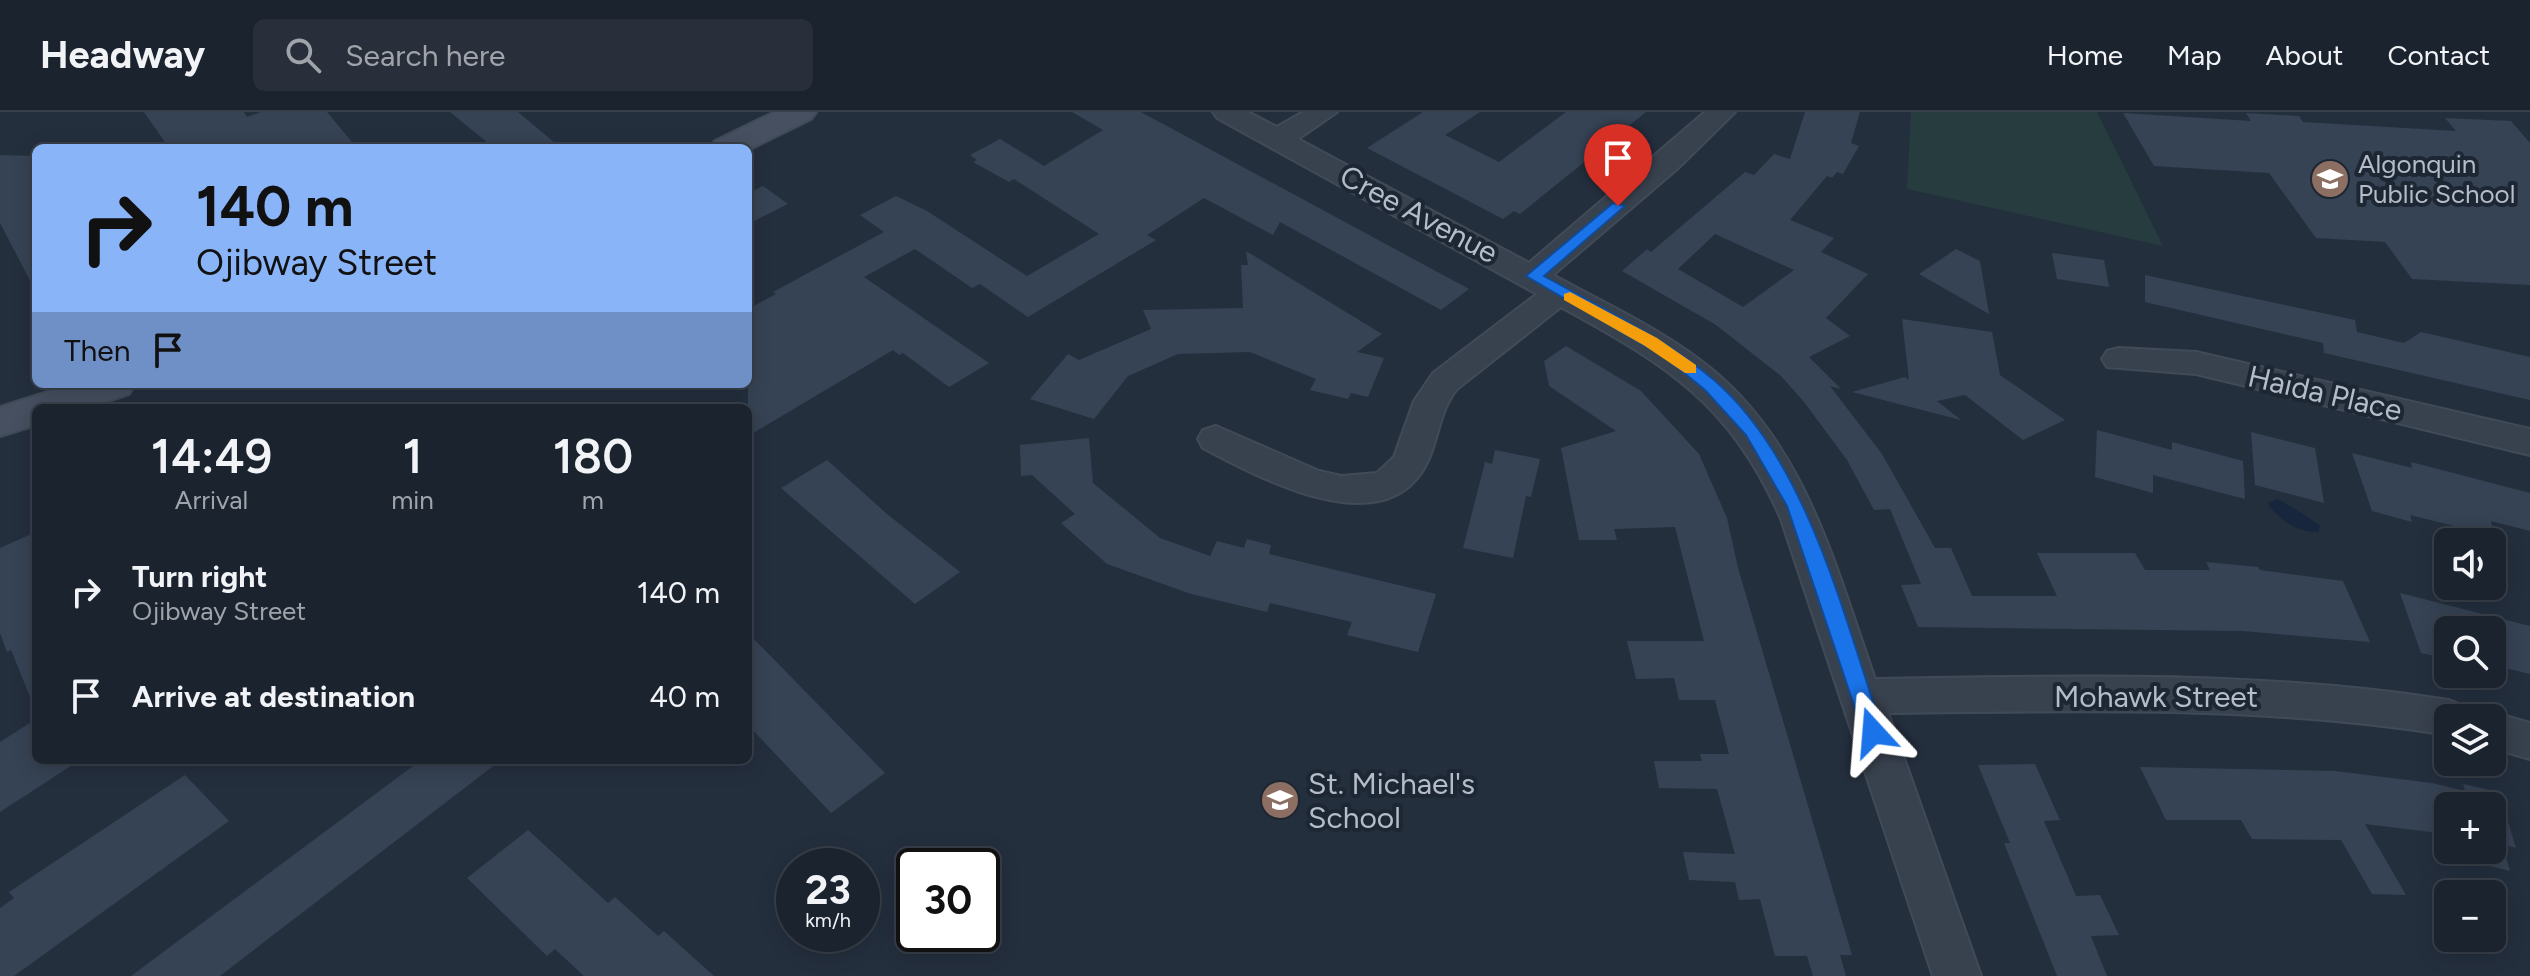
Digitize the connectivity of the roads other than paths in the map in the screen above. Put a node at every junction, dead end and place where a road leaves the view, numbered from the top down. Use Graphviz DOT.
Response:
graph roads {
  1 [pos="800,112"];
  2 [pos="1227,112"];
  3 [pos="1323,112"];
  4 [pos="1721,112"];
  5 [pos="1279,138"];
  6 [pos="735,144"];
  7 [pos="1547,284"];
  8 [pos="2119,359"];
  9 [pos="103,388"];
  10 [pos="54,404"];
  11 [pos="32,411"];
  12 [pos="0,422"];
  13 [pos="1216,439"];
  14 [pos="2530,442"];
  15 [pos="1861,696"];
  16 [pos="2434,716"];
  17 [pos="2506,734"];
  18 [pos="2530,741"];
  19 [pos="1957,976"];
  1 -- 6 [label="main road"];
  2 -- 5 [label="street, Cree Avenue"];
  3 -- 5 [label="street"];
  4 -- 7 [label="street"];
  5 -- 7 [label="street, Cree Avenue"];
  7 -- 13 [label="street"];
  7 -- 15 [label="street, Cree Avenue"];
  8 -- 14 [label="street, Haida Place"];
  9 -- 10 [label="main road"];
  11 -- 12 [label="main road"];
  15 -- 16 [label="street, Mohawk Street"];
  15 -- 19 [label="street, Cree Avenue"];
  17 -- 18 [label="street"];
}
